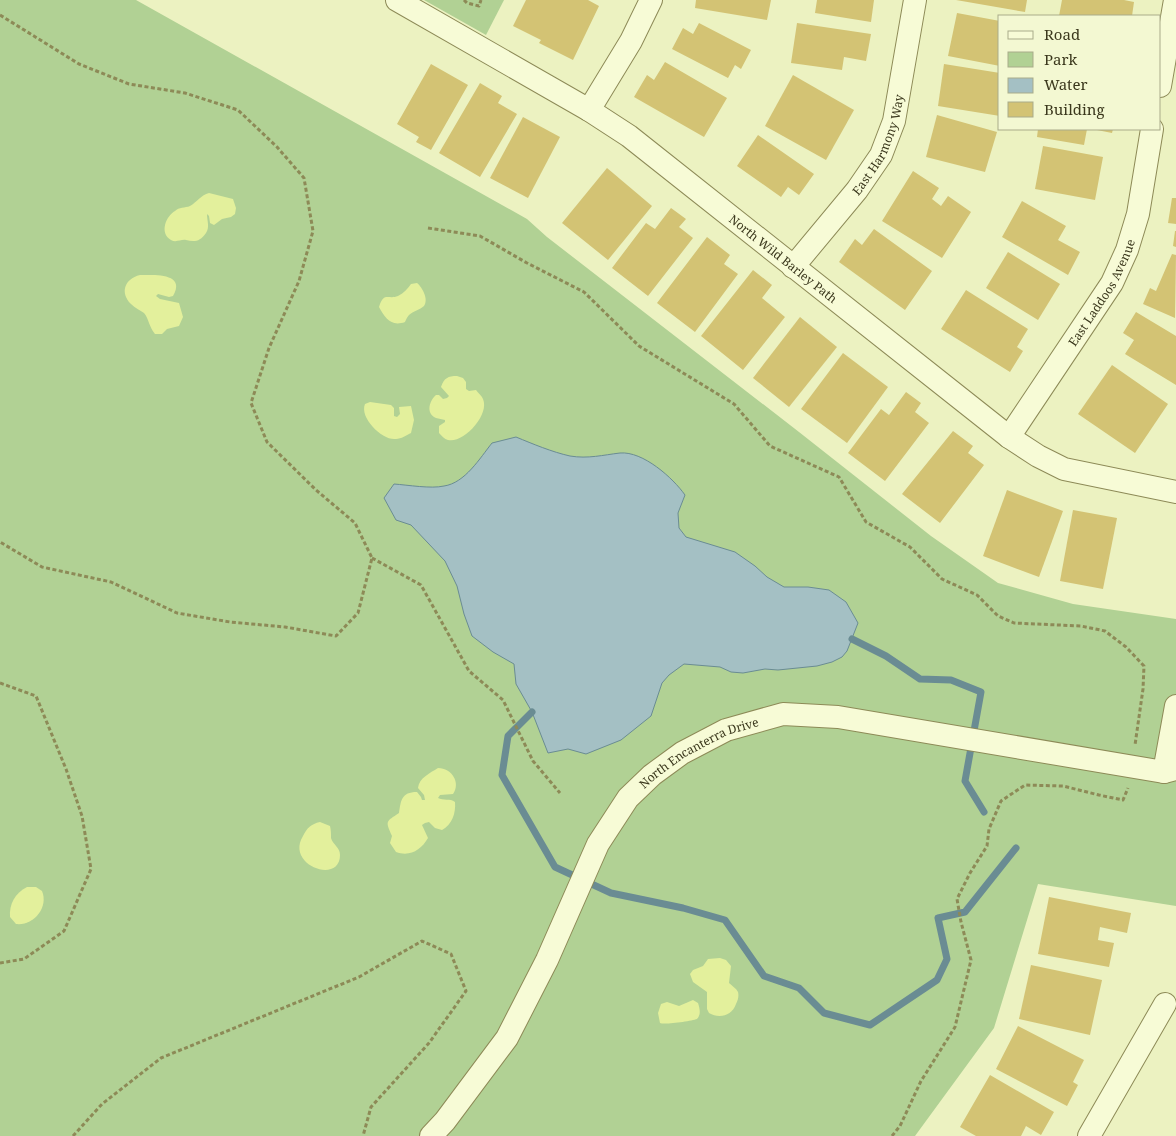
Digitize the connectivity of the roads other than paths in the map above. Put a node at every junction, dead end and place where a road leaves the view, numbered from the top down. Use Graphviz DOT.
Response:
graph roads {
  1 [pos="397,0"];
  2 [pos="651,0"];
  3 [pos="915,0"];
  4 [pos="1174,0"];
  5 [pos="1161,80"];
  6 [pos="589,110"];
  7 [pos="1152,130"];
  8 [pos="793,266"];
  9 [pos="1009,437"];
  10 [pos="1176,492"];
  11 [pos="1176,706"];
  12 [pos="1172,774"];
  13 [pos="1165,1004"];
  14 [pos="431,1136"];
  15 [pos="1089,1136"];
  1 -- 6 [label="street, North Wild Barley Path"];
  2 -- 6 [label="street"];
  3 -- 8 [label="street, East Harmony Way"];
  4 -- 5 [label="street"];
  6 -- 8 [label="street, North Wild Barley Path"];
  7 -- 9 [label="street, East Laddoos Avenue"];
  8 -- 9 [label="street, North Wild Barley Path"];
  9 -- 10 [label="street, North Wild Barley Path"];
  11 -- 12 [label="street"];
  12 -- 14 [label="street, North Encanterra Drive"];
  13 -- 15 [label="street"];
}
